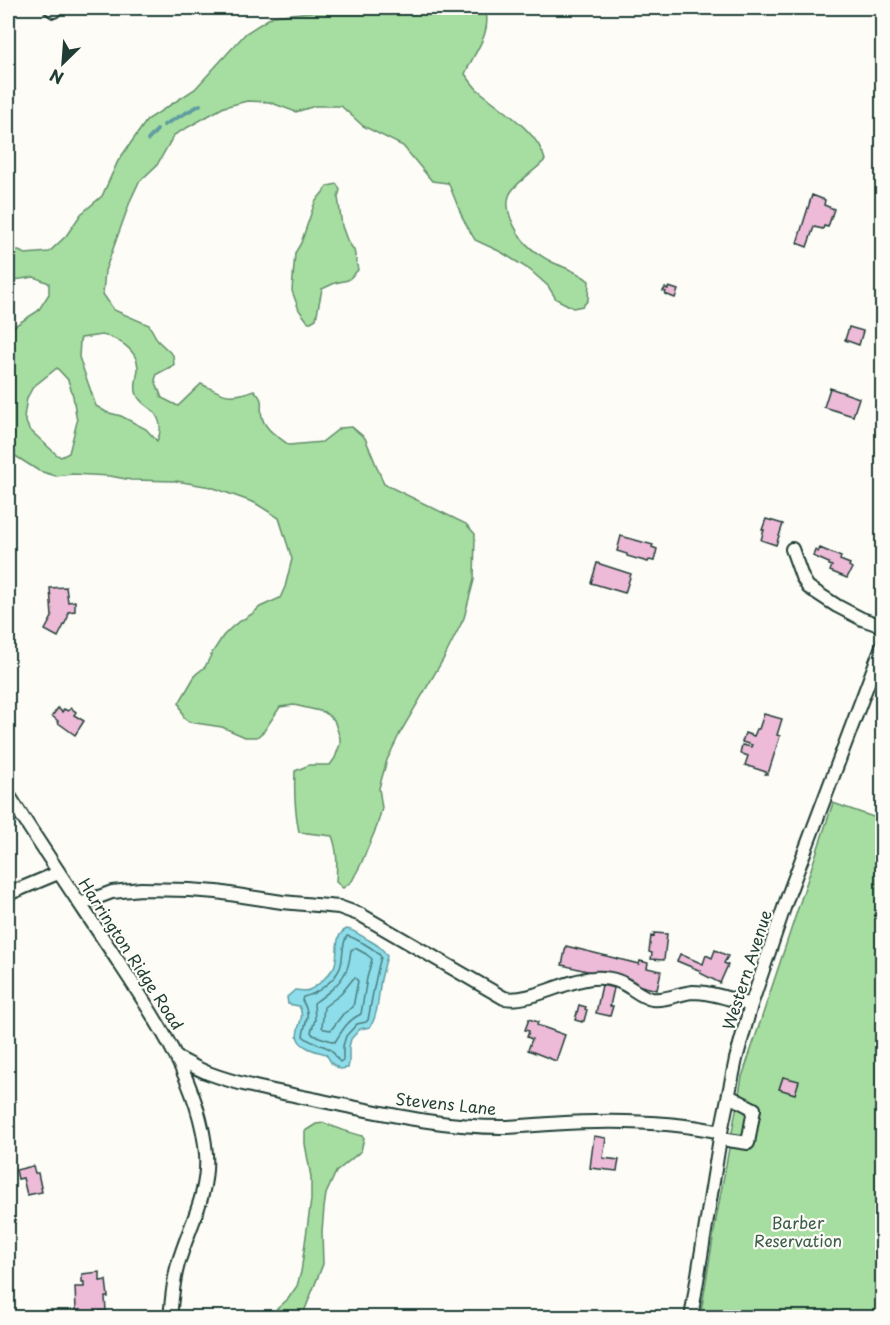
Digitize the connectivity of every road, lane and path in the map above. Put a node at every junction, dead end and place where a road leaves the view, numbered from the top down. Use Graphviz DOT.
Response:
graph roads {
  1 [pos="792,549"];
  2 [pos="882,626"];
  3 [pos="882,646"];
  4 [pos="8,794"];
  5 [pos="58,873"];
  6 [pos="8,894"];
  7 [pos="80,904"];
  8 [pos="751,1005"];
  9 [pos="176,1057"];
  10 [pos="729,1096"];
  11 [pos="721,1136"];
  12 [pos="170,1317"];
  13 [pos="691,1317"];
  1 -- 2 [label="street"];
  3 -- 8 [label="street, Western Avenue"];
  4 -- 5 [label="street, Harrington Ridge Road"];
  5 -- 6 [label="street"];
  5 -- 7 [label="street, Harrington Ridge Road"];
  7 -- 8 [label="street"];
  7 -- 9 [label="street, Harrington Ridge Road"];
  8 -- 10 [label="street, Western Avenue"];
  9 -- 11 [label="street, Stevens Lane"];
  9 -- 12 [label="street, Harrington Ridge Road"];
  10 -- 11 [label="street, Western Avenue"];
  10 -- 11 [label="street, Stevens Lane"];
  11 -- 13 [label="street, Western Avenue"];
}
